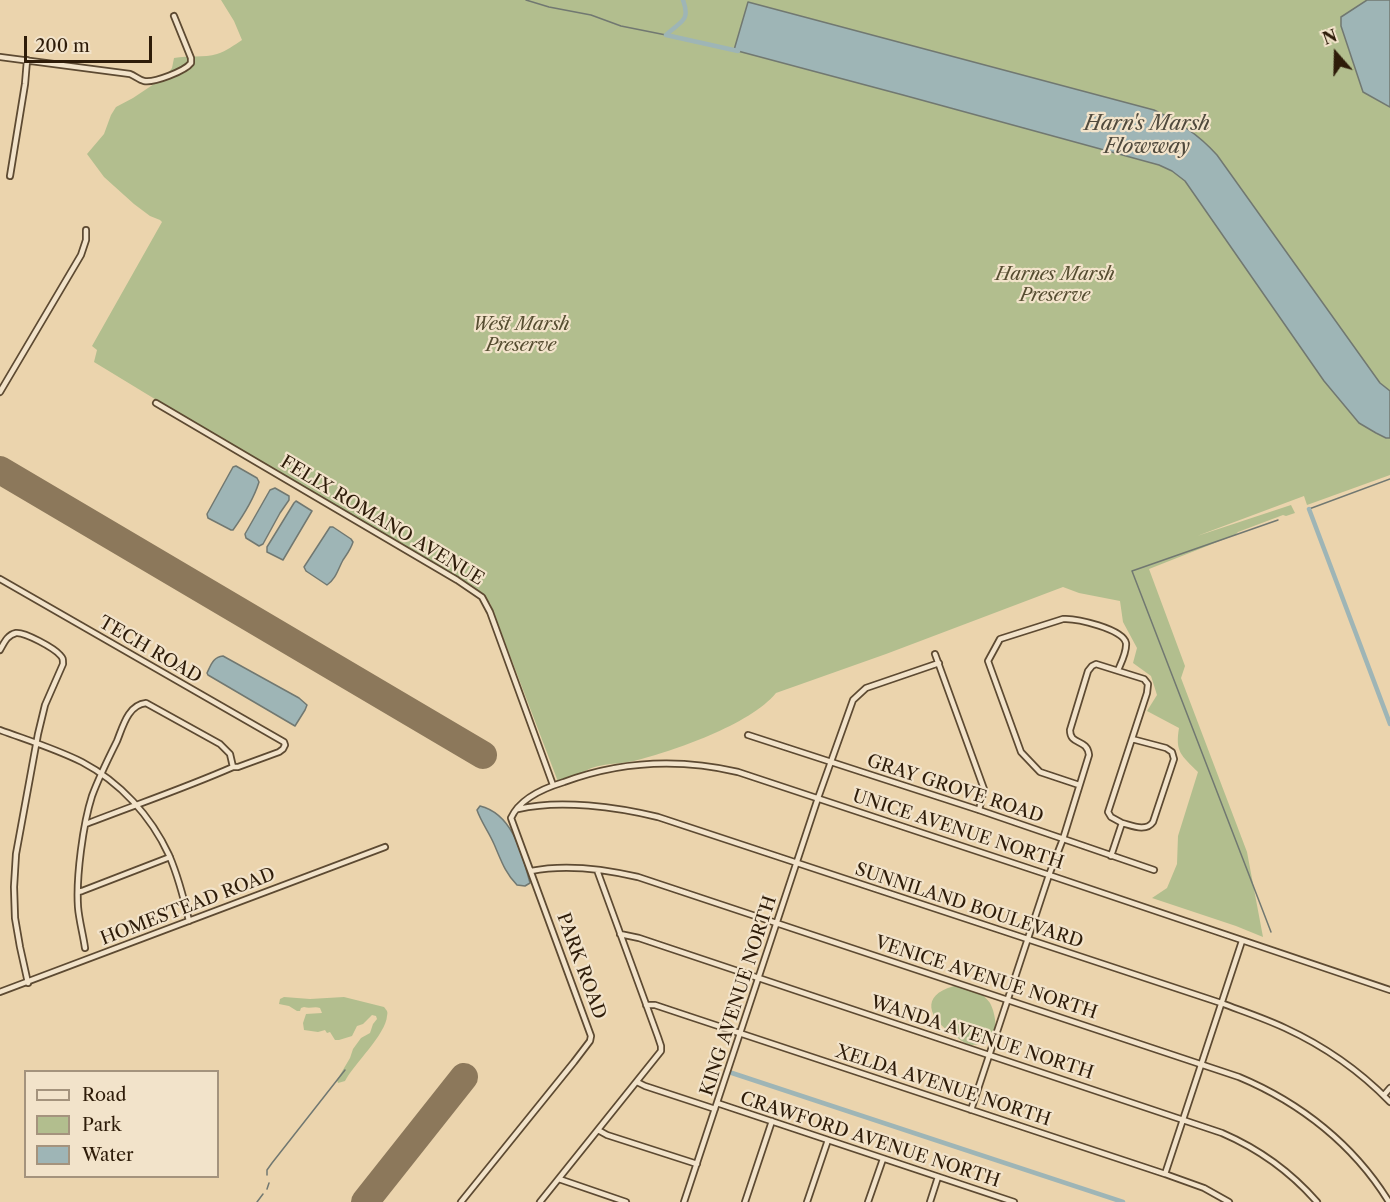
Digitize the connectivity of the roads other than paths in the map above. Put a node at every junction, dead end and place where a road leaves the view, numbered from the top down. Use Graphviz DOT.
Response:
graph roads {
  1 [pos="174,16"];
  2 [pos="0,57"];
  3 [pos="27,60"];
  4 [pos="10,176"];
  5 [pos="86,230"];
  6 [pos="0,392"];
  7 [pos="156,403"];
  8 [pos="0,579"];
  9 [pos="0,650"];
  10 [pos="935,654"];
  11 [pos="939,663"];
  12 [pos="1118,670"];
  13 [pos="0,730"];
  14 [pos="748,735"];
  15 [pos="1132,739"];
  16 [pos="36,744"];
  17 [pos="830,763"];
  18 [pos="233,767"];
  19 [pos="101,774"];
  20 [pos="553,785"];
  21 [pos="1079,785"];
  22 [pos="540,791"];
  23 [pos="818,798"];
  24 [pos="135,804"];
  25 [pos="544,806"];
  26 [pos="515,810"];
  27 [pos="979,810"];
  28 [pos="1122,823"];
  29 [pos="86,824"];
  30 [pos="1062,839"];
  31 [pos="385,847"];
  32 [pos="1111,856"];
  33 [pos="170,857"];
  34 [pos="797,863"];
  35 [pos="597,870"];
  36 [pos="1154,870"];
  37 [pos="531,871"];
  38 [pos="1049,875"];
  39 [pos="78,892"];
  40 [pos="189,921"];
  41 [pos="777,923"];
  42 [pos="620,934"];
  43 [pos="1028,940"];
  44 [pos="1242,941"];
  45 [pos="85,948"];
  46 [pos="759,979"];
  47 [pos="28,983"];
  48 [pos="1390,990"];
  49 [pos="0,993"];
  50 [pos="1008,1000"];
  51 [pos="1221,1003"];
  52 [pos="646,1005"];
  53 [pos="740,1033"];
  54 [pos="989,1055"];
  55 [pos="1201,1064"];
  56 [pos="637,1082"];
  57 [pos="1390,1088"];
  58 [pos="1384,1095"];
  59 [pos="1390,1102"];
  60 [pos="716,1106"];
  61 [pos="971,1110"];
  62 [pos="1183,1119"];
  63 [pos="772,1121"];
  64 [pos="598,1130"];
  65 [pos="828,1140"];
  66 [pos="883,1159"];
  67 [pos="697,1164"];
  68 [pos="1165,1174"];
  69 [pos="938,1177"];
  70 [pos="559,1179"];
  71 [pos="993,1195"];
  72 [pos="461,1202"];
  73 [pos="540,1202"];
  74 [pos="626,1202"];
  75 [pos="684,1202"];
  76 [pos="746,1202"];
  77 [pos="807,1202"];
  78 [pos="868,1202"];
  79 [pos="930,1202"];
  80 [pos="991,1202"];
  81 [pos="1014,1202"];
  82 [pos="1230,1202"];
  83 [pos="1317,1202"];
  84 [pos="1389,1202"];
  1 -- 3 [label="street"];
  2 -- 3 [label="street"];
  3 -- 4 [label="street"];
  5 -- 6 [label="street"];
  7 -- 20 [label="street, FELIX ROMANO AVENUE"];
  8 -- 18 [label="street, TECH ROAD"];
  9 -- 16 [label="street"];
  10 -- 11 [label="street"];
  11 -- 17 [label="street, KING AVENUE NORTH"];
  11 -- 27 [label="street"];
  12 -- 15 [label="street"];
  12 -- 21 [label="street"];
  12 -- 21 [label="street"];
  13 -- 16 [label="street"];
  14 -- 17 [label="street, GRAY GROVE ROAD"];
  15 -- 28 [label="street"];
  15 -- 28 [label="street"];
  16 -- 19 [label="street"];
  16 -- 47 [label="street"];
  17 -- 23 [label="street, KING AVENUE NORTH"];
  17 -- 27 [label="street, GRAY GROVE ROAD"];
  18 -- 19 [label="street"];
  18 -- 24 [label="street"];
  19 -- 24 [label="street"];
  19 -- 29 [label="street"];
  20 -- 22 [label="street, UNICE AVENUE NORTH"];
  20 -- 23 [label="street, UNICE AVENUE NORTH"];
  21 -- 30 [label="street"];
  22 -- 25 [label="street"];
  22 -- 26 [label="street, UNICE AVENUE NORTH"];
  23 -- 34 [label="street, KING AVENUE NORTH"];
  23 -- 38 [label="street, UNICE AVENUE NORTH"];
  24 -- 29 [label="street"];
  24 -- 33 [label="street"];
  25 -- 26 [label="street, SUNNILAND BOULEVARD"];
  25 -- 34 [label="street, SUNNILAND BOULEVARD"];
  26 -- 37 [label="street, PARK ROAD"];
  27 -- 30 [label="street, GRAY GROVE ROAD"];
  28 -- 32 [label="street"];
  29 -- 39 [label="street"];
  30 -- 32 [label="street, GRAY GROVE ROAD"];
  30 -- 38 [label="street"];
  31 -- 40 [label="street, HOMESTEAD ROAD"];
  32 -- 36 [label="street, GRAY GROVE ROAD"];
  33 -- 39 [label="street"];
  33 -- 40 [label="street"];
  34 -- 41 [label="street, KING AVENUE NORTH"];
  34 -- 43 [label="street, SUNNILAND BOULEVARD"];
  35 -- 37 [label="street, VENICE AVENUE NORTH"];
  35 -- 41 [label="street, VENICE AVENUE NORTH"];
  35 -- 42 [label="street"];
  37 -- 72 [label="street, PARK ROAD"];
  38 -- 43 [label="street"];
  38 -- 44 [label="street, UNICE AVENUE NORTH"];
  39 -- 45 [label="street"];
  40 -- 47 [label="street, HOMESTEAD ROAD"];
  41 -- 46 [label="street, KING AVENUE NORTH"];
  41 -- 50 [label="street, VENICE AVENUE NORTH"];
  42 -- 46 [label="street, WANDA AVENUE NORTH"];
  42 -- 52 [label="street"];
  43 -- 50 [label="street"];
  43 -- 51 [label="street, SUNNILAND BOULEVARD"];
  44 -- 48 [label="street, UNICE AVENUE NORTH"];
  44 -- 51 [label="street"];
  46 -- 53 [label="street, KING AVENUE NORTH"];
  46 -- 54 [label="street, WANDA AVENUE NORTH"];
  47 -- 49 [label="street, HOMESTEAD ROAD"];
  50 -- 54 [label="street"];
  50 -- 55 [label="street, VENICE AVENUE NORTH"];
  51 -- 55 [label="street"];
  51 -- 58 [label="street, SUNNILAND BOULEVARD"];
  52 -- 53 [label="street, XELDA AVENUE NORTH"];
  52 -- 56 [label="street"];
  53 -- 60 [label="street, KING AVENUE NORTH"];
  53 -- 61 [label="street, XELDA AVENUE NORTH"];
  54 -- 61 [label="street"];
  54 -- 62 [label="street, WANDA AVENUE NORTH"];
  55 -- 62 [label="street"];
  55 -- 84 [label="street, VENICE AVENUE NORTH"];
  56 -- 60 [label="street, CRAWFORD AVENUE NORTH"];
  56 -- 64 [label="street"];
  57 -- 58 [label="street"];
  58 -- 59 [label="street, SUNNILAND BOULEVARD"];
  60 -- 63 [label="street, CRAWFORD AVENUE NORTH"];
  60 -- 67 [label="street, KING AVENUE NORTH"];
  61 -- 68 [label="street, XELDA AVENUE NORTH"];
  62 -- 68 [label="street"];
  62 -- 83 [label="street, WANDA AVENUE NORTH"];
  63 -- 65 [label="street, CRAWFORD AVENUE NORTH"];
  63 -- 76 [label="street"];
  64 -- 67 [label="street"];
  64 -- 70 [label="street"];
  65 -- 66 [label="street, CRAWFORD AVENUE NORTH"];
  65 -- 77 [label="street"];
  66 -- 69 [label="street, CRAWFORD AVENUE NORTH"];
  66 -- 78 [label="street"];
  67 -- 75 [label="street, KING AVENUE NORTH"];
  68 -- 82 [label="street, XELDA AVENUE NORTH"];
  69 -- 71 [label="street, CRAWFORD AVENUE NORTH"];
  69 -- 79 [label="street"];
  70 -- 73 [label="street"];
  70 -- 74 [label="street"];
  71 -- 80 [label="street"];
  71 -- 81 [label="street, CRAWFORD AVENUE NORTH"];
}
